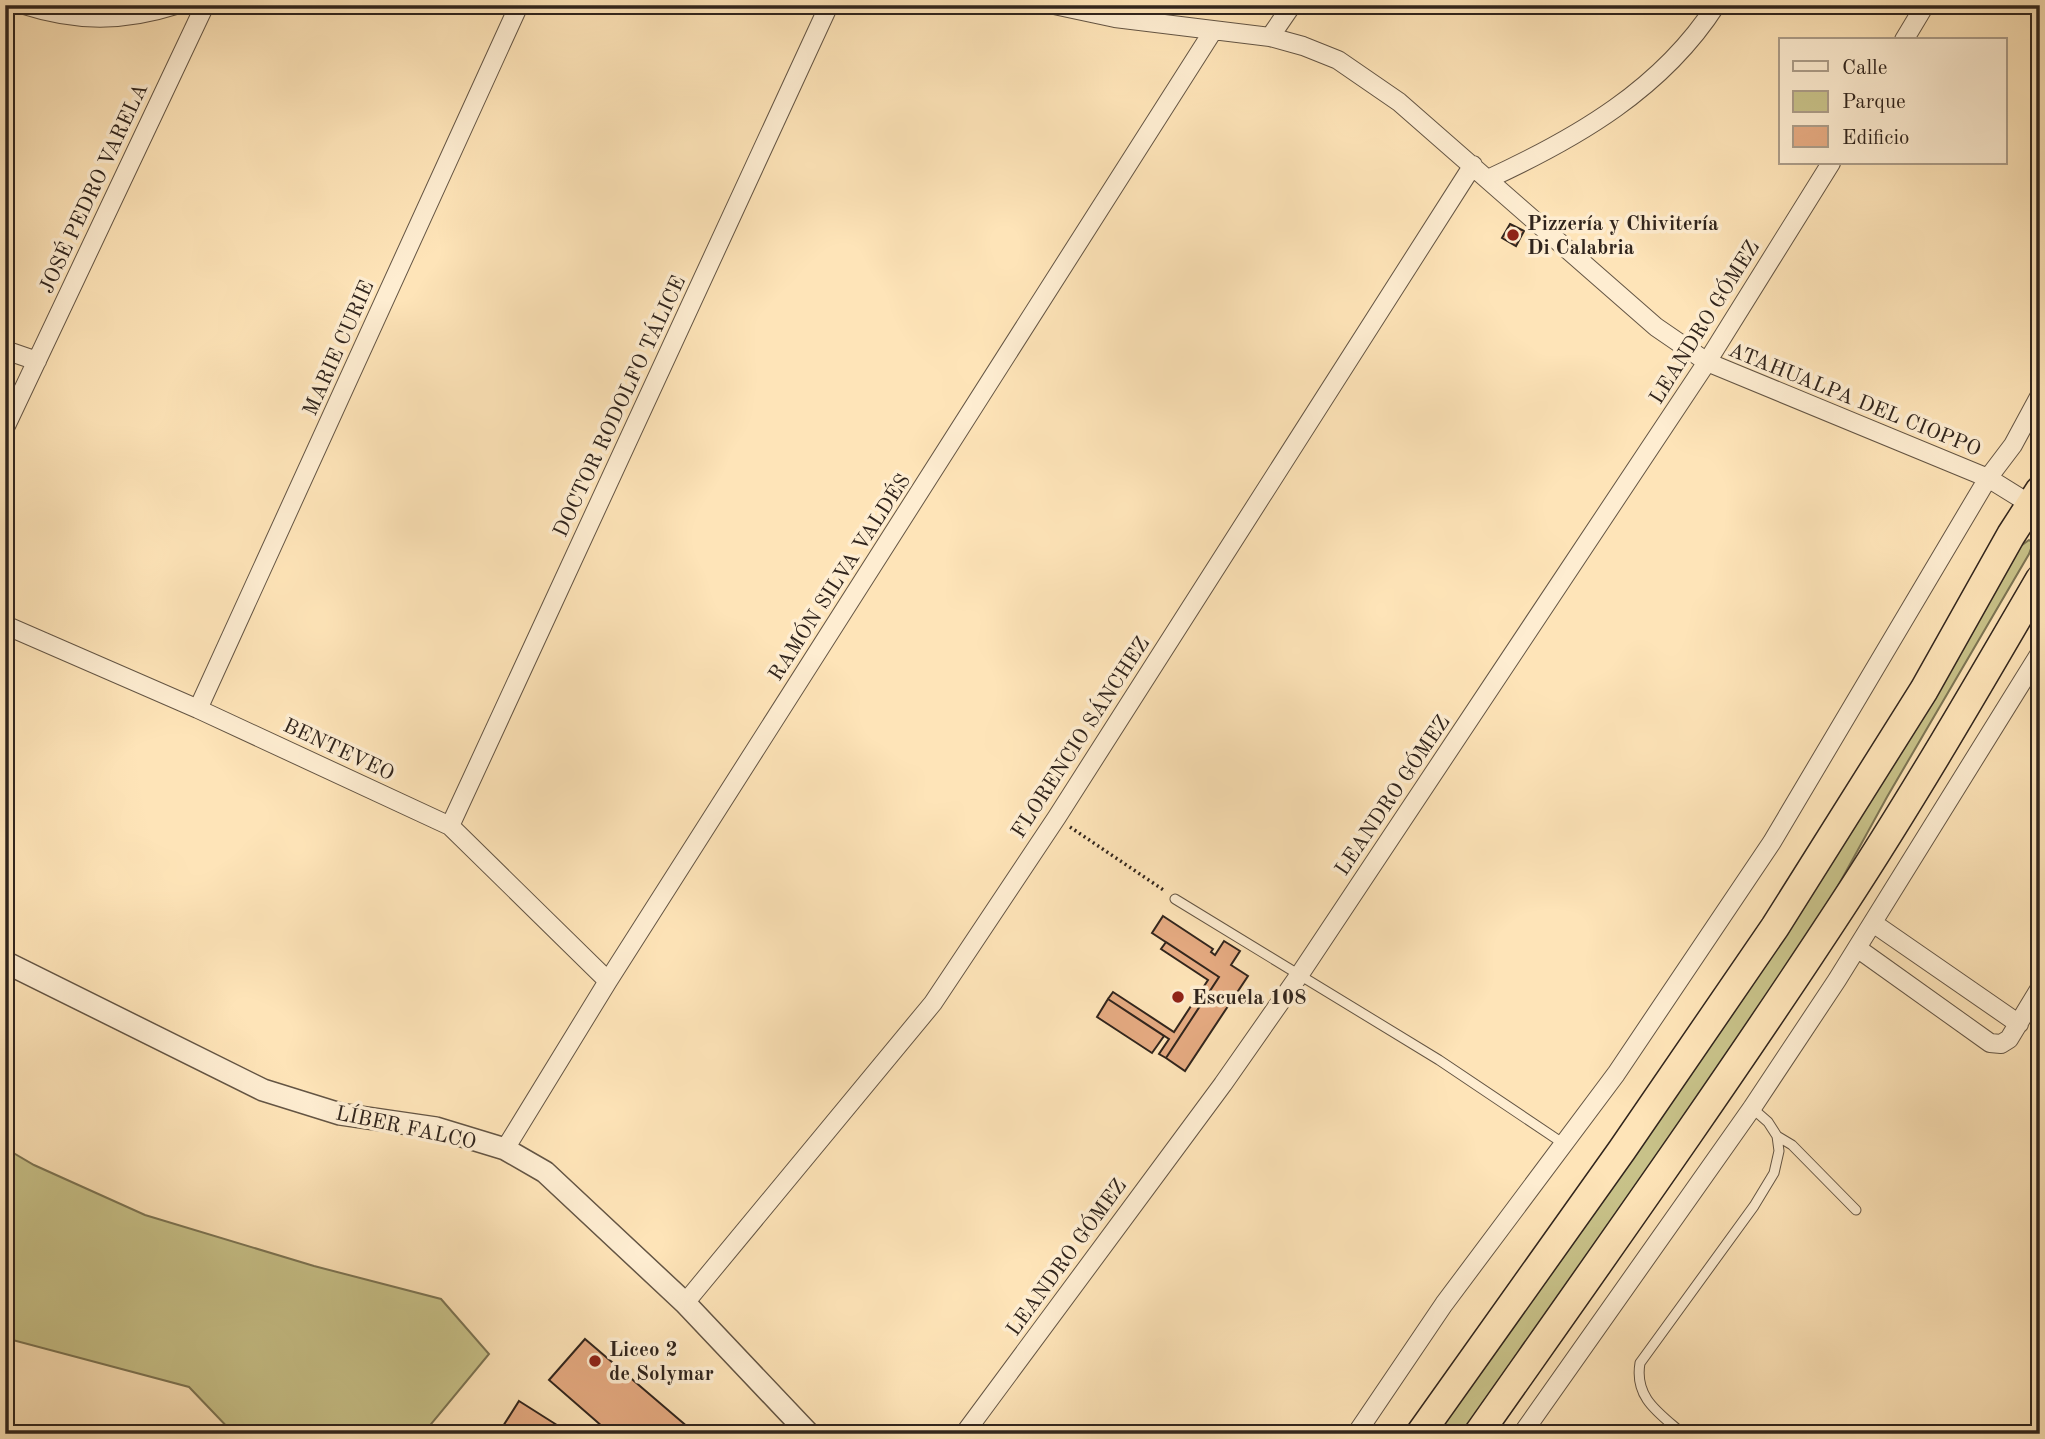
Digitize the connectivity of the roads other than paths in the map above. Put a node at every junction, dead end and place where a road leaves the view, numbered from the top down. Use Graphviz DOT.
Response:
graph roads {
  1 [pos="24,5"];
  2 [pos="176,5"];
  3 [pos="205,5"];
  4 [pos="519,5"];
  5 [pos="829,5"];
  6 [pos="1054,5"];
  7 [pos="1292,5"];
  8 [pos="1716,5"];
  9 [pos="1925,5"];
  10 [pos="1213,32"];
  11 [pos="1270,37"];
  12 [pos="1905,38"];
  13 [pos="1830,164"];
  14 [pos="1473,165"];
  15 [pos="1489,179"];
  16 [pos="5,350"];
  17 [pos="37,361"];
  18 [pos="1707,362"];
  19 [pos="2040,395"];
  20 [pos="5,428"];
  21 [pos="1988,478"];
  22 [pos="2037,502"];
  23 [pos="2040,579"];
  24 [pos="5,625"];
  25 [pos="2040,653"];
  26 [pos="198,709"];
  27 [pos="450,826"];
  28 [pos="1175,899"];
  29 [pos="1873,923"];
  30 [pos="1857,948"];
  31 [pos="5,962"];
  32 [pos="1300,974"];
  33 [pos="608,981"];
  34 [pos="2040,988"];
  35 [pos="2019,1024"];
  36 [pos="1752,1108"];
  37 [pos="1777,1136"];
  38 [pos="1564,1144"];
  39 [pos="505,1149"];
  40 [pos="1856,1210"];
  41 [pos="685,1303"];
  42 [pos="809,1434"];
  43 [pos="964,1434"];
  44 [pos="1356,1434"];
  45 [pos="1420,1434"];
  46 [pos="1478,1434"];
  47 [pos="1522,1434"];
  48 [pos="1683,1434"];
  1 -- 2 [label="street"];
  3 -- 17 [label="street, JOSÉ PEDRO VARELA"];
  4 -- 26 [label="street, MARIE CURIE"];
  5 -- 27 [label="street, DOCTOR RODOLFO TÁLICE"];
  6 -- 10 [label="street, ATAHUALPA DEL CIOPPO"];
  7 -- 11 [label="street"];
  8 -- 15 [label="street"];
  9 -- 12 [label="street"];
  10 -- 11 [label="street, ATAHUALPA DEL CIOPPO"];
  10 -- 33 [label="street, RAMÓN SILVA VALDÉS"];
  11 -- 14 [label="street, ATAHUALPA DEL CIOPPO"];
  13 -- 18 [label="street, LEANDRO GÓMEZ"];
  14 -- 15 [label="street, ATAHUALPA DEL CIOPPO"];
  14 -- 41 [label="street, FLORENCIO SÁNCHEZ"];
  15 -- 18 [label="street, ATAHUALPA DEL CIOPPO"];
  16 -- 17 [label="street"];
  17 -- 20 [label="street, JOSÉ PEDRO VARELA"];
  18 -- 21 [label="street, ATAHUALPA DEL CIOPPO"];
  18 -- 32 [label="street, LEANDRO GÓMEZ"];
  19 -- 21 [label="street"];
  21 -- 22 [label="street, ATAHUALPA DEL CIOPPO"];
  21 -- 38 [label="street"];
  22 -- 45 [label="highway"];
  23 -- 46 [label="highway"];
  24 -- 26 [label="street, BENTEVEO"];
  25 -- 29 [label="street"];
  26 -- 27 [label="street, BENTEVEO"];
  27 -- 33 [label="street, BENTEVEO"];
  28 -- 32 [label="lane"];
  29 -- 30 [label="street"];
  29 -- 35 [label="street"];
  30 -- 35 [label="street"];
  30 -- 36 [label="street"];
  31 -- 39 [label="street, LÍBER FALCO"];
  32 -- 38 [label="lane"];
  32 -- 43 [label="street, LEANDRO GÓMEZ"];
  33 -- 39 [label="street, RAMÓN SILVA VALDÉS"];
  34 -- 35 [label="street"];
  36 -- 37 [label="lane"];
  36 -- 47 [label="street"];
  37 -- 40 [label="lane"];
  37 -- 48 [label="lane"];
  38 -- 44 [label="street"];
  39 -- 41 [label="street, LÍBER FALCO"];
  41 -- 42 [label="street, LÍBER FALCO"];
}
